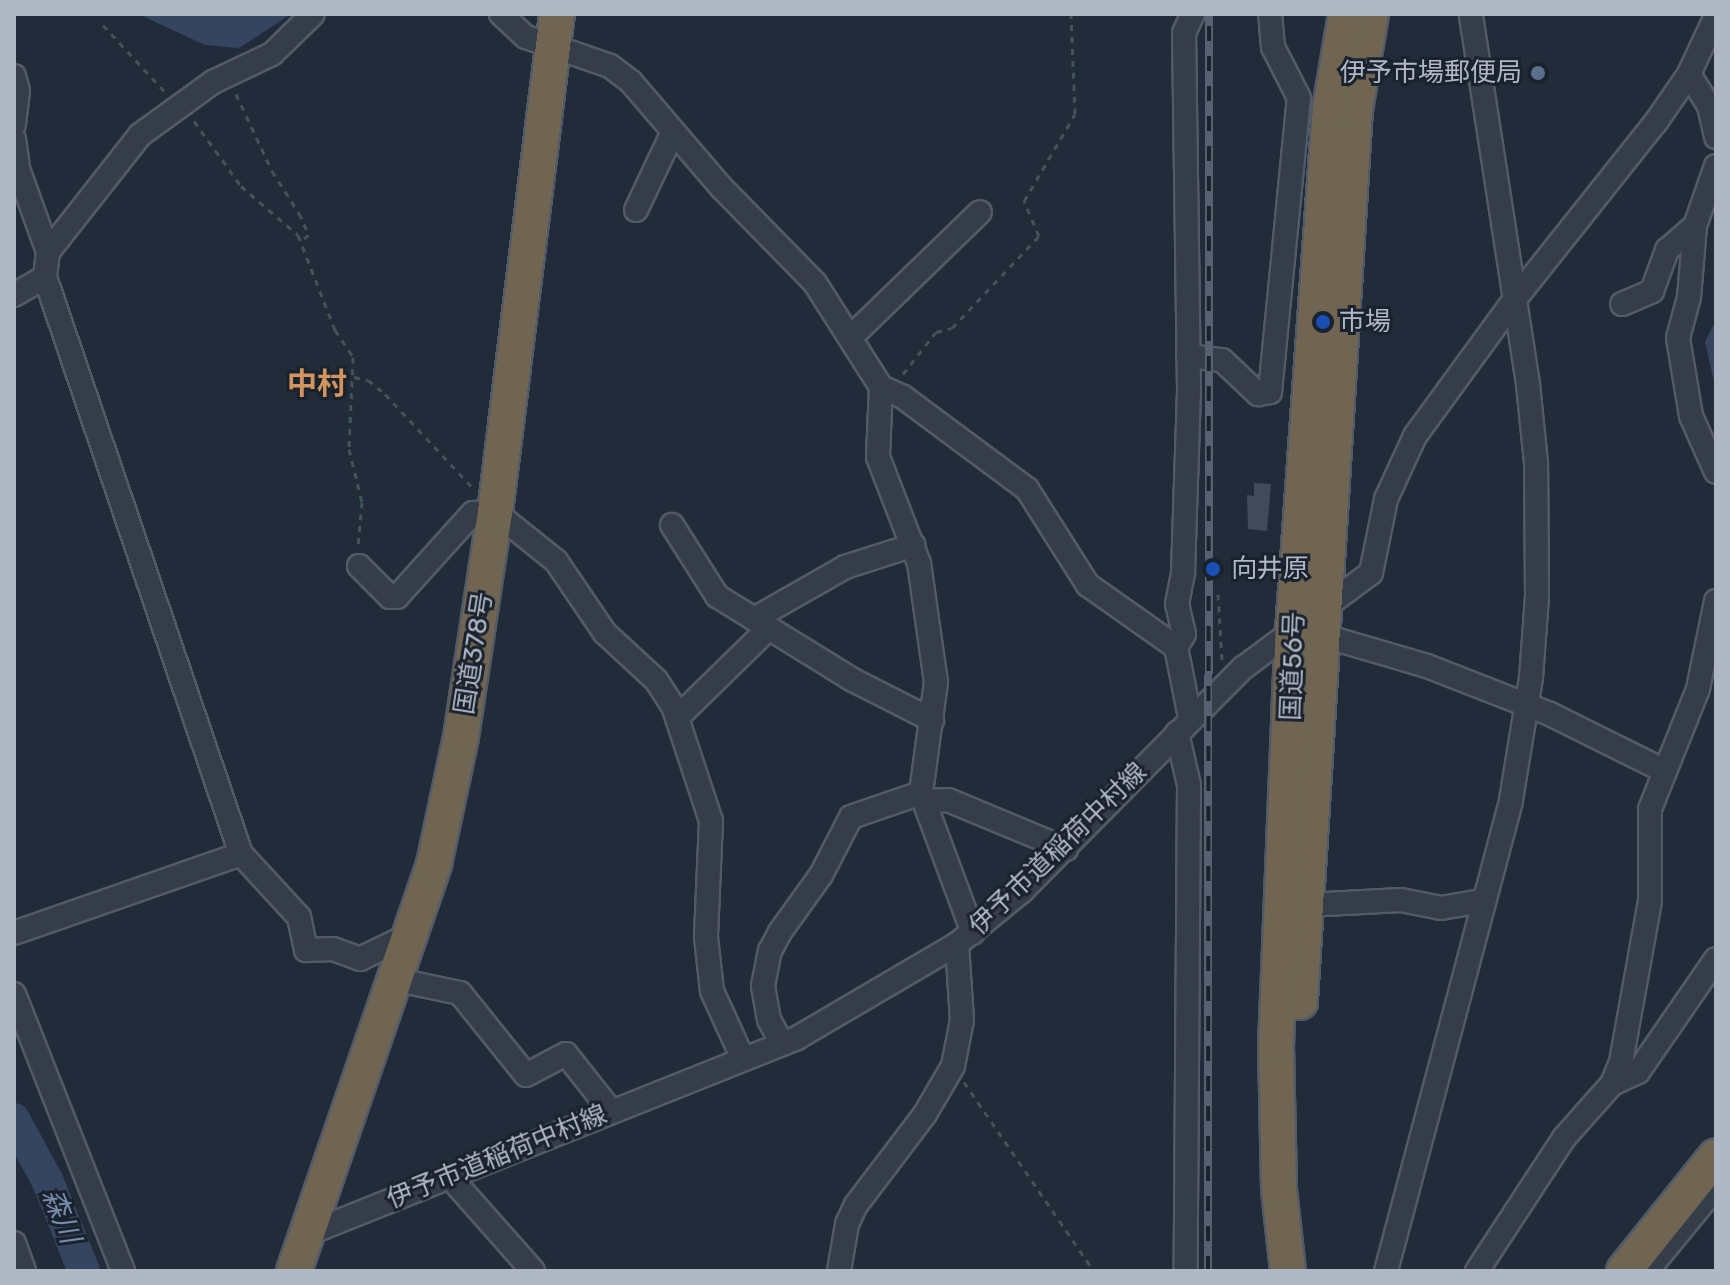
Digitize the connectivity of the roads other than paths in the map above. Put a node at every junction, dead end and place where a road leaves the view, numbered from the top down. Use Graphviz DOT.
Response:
graph roads {
  1 [pos="313,14"];
  2 [pos="501,14"];
  3 [pos="1193,14"];
  4 [pos="1270,14"];
  5 [pos="1346,14"];
  6 [pos="1371,14"];
  7 [pos="1471,14"];
  8 [pos="1715,15"];
  9 [pos="554,30"];
  10 [pos="1689,74"];
  11 [pos="14,76"];
  12 [pos="14,125"];
  13 [pos="673,132"];
  14 [pos="1716,137"];
  15 [pos="14,139"];
  16 [pos="1716,166"];
  17 [pos="636,210"];
  18 [pos="980,212"];
  19 [pos="1695,226"];
  20 [pos="48,252"];
  21 [pos="45,277"];
  22 [pos="14,295"];
  23 [pos="1515,299"];
  24 [pos="1622,304"];
  25 [pos="852,336"];
  26 [pos="1188,356"];
  27 [pos="885,389"];
  28 [pos="1716,472"];
  29 [pos="495,512"];
  30 [pos="672,525"];
  31 [pos="914,545"];
  32 [pos="359,566"];
  33 [pos="1716,601"];
  34 [pos="761,623"];
  35 [pos="1312,624"];
  36 [pos="1176,647"];
  37 [pos="1527,706"];
  38 [pos="677,718"];
  39 [pos="932,720"];
  40 [pos="1184,725"];
  41 [pos="1665,771"];
  42 [pos="923,797"];
  43 [pos="1066,849"];
  44 [pos="241,854"];
  45 [pos="1482,901"];
  46 [pos="1307,905"];
  47 [pos="14,933"];
  48 [pos="409,935"];
  49 [pos="965,938"];
  50 [pos="1716,959"];
  51 [pos="393,979"];
  52 [pos="14,994"];
  53 [pos="782,1044"];
  54 [pos="743,1059"];
  55 [pos="1612,1084"];
  56 [pos="611,1111"];
  57 [pos="1716,1149"];
  58 [pos="1716,1156"];
  59 [pos="449,1176"];
  60 [pos="1716,1187"];
  61 [pos="1683,1199"];
  62 [pos="307,1234"];
  63 [pos="14,1243"];
  64 [pos="24,1271"];
  65 [pos="123,1271"];
  66 [pos="294,1271"];
  67 [pos="533,1271"];
  68 [pos="839,1271"];
  69 [pos="1186,1271"];
  70 [pos="1288,1271"];
  71 [pos="1300,1271"];
  72 [pos="1386,1271"];
  73 [pos="1477,1271"];
  74 [pos="1624,1271"];
  75 [pos="1647,1271"];
  1 -- 20 [label="street"];
  2 -- 9 [label="street"];
  3 -- 26 [label="street"];
  4 -- 26 [label="street"];
  5 -- 35 [label="highway, 国道56号"];
  6 -- 35 [label="highway, 国道56号"];
  7 -- 23 [label="street"];
  8 -- 10 [label="street, 伊予市道稲荷中村線"];
  9 -- 13 [label="street"];
  9 -- 29 [label="highway, 国道378号"];
  10 -- 14 [label="street"];
  10 -- 23 [label="street, 伊予市道稲荷中村線"];
  11 -- 12 [label="street"];
  13 -- 17 [label="street"];
  13 -- 25 [label="street"];
  15 -- 20 [label="street"];
  16 -- 19 [label="street"];
  18 -- 25 [label="street"];
  19 -- 24 [label="street"];
  19 -- 28 [label="street"];
  20 -- 21 [label="street"];
  21 -- 22 [label="street"];
  21 -- 44 [label="street"];
  23 -- 35 [label="street, 伊予市道稲荷中村線"];
  23 -- 37 [label="street"];
  25 -- 27 [label="street"];
  26 -- 36 [label="street"];
  27 -- 31 [label="street"];
  27 -- 36 [label="street"];
  29 -- 32 [label="street"];
  29 -- 38 [label="street"];
  29 -- 48 [label="highway, 国道378号"];
  30 -- 34 [label="street"];
  31 -- 34 [label="street"];
  31 -- 39 [label="street"];
  33 -- 41 [label="street"];
  34 -- 38 [label="street"];
  34 -- 39 [label="street"];
  35 -- 37 [label="street"];
  35 -- 40 [label="street, 伊予市道稲荷中村線"];
  35 -- 46 [label="highway, 国道56号"];
  35 -- 70 [label="highway, 国道56号"];
  36 -- 40 [label="street"];
  37 -- 41 [label="street"];
  37 -- 45 [label="street"];
  38 -- 54 [label="street"];
  39 -- 42 [label="street"];
  40 -- 43 [label="street, 伊予市道稲荷中村線"];
  40 -- 69 [label="street"];
  41 -- 55 [label="street"];
  42 -- 43 [label="street"];
  42 -- 49 [label="street"];
  42 -- 53 [label="street"];
  43 -- 49 [label="street, 伊予市道稲荷中村線"];
  44 -- 47 [label="street"];
  44 -- 48 [label="street"];
  45 -- 46 [label="street"];
  45 -- 72 [label="street"];
  46 -- 71 [label="highway, 国道56号"];
  48 -- 51 [label="highway, 国道378号"];
  49 -- 53 [label="street, 伊予市道稲荷中村線"];
  49 -- 68 [label="street"];
  50 -- 55 [label="street"];
  51 -- 56 [label="street"];
  51 -- 62 [label="highway, 国道378号"];
  52 -- 65 [label="street"];
  53 -- 54 [label="street, 伊予市道稲荷中村線"];
  54 -- 56 [label="street, 伊予市道稲荷中村線"];
  55 -- 73 [label="street"];
  56 -- 59 [label="street, 伊予市道稲荷中村線"];
  57 -- 61 [label="highway"];
  58 -- 61 [label="highway"];
  59 -- 62 [label="street, 伊予市道稲荷中村線"];
  59 -- 67 [label="street"];
  60 -- 75 [label="street"];
  61 -- 74 [label="highway"];
  62 -- 66 [label="highway, 国道378号"];
  63 -- 64 [label="street"];
}
